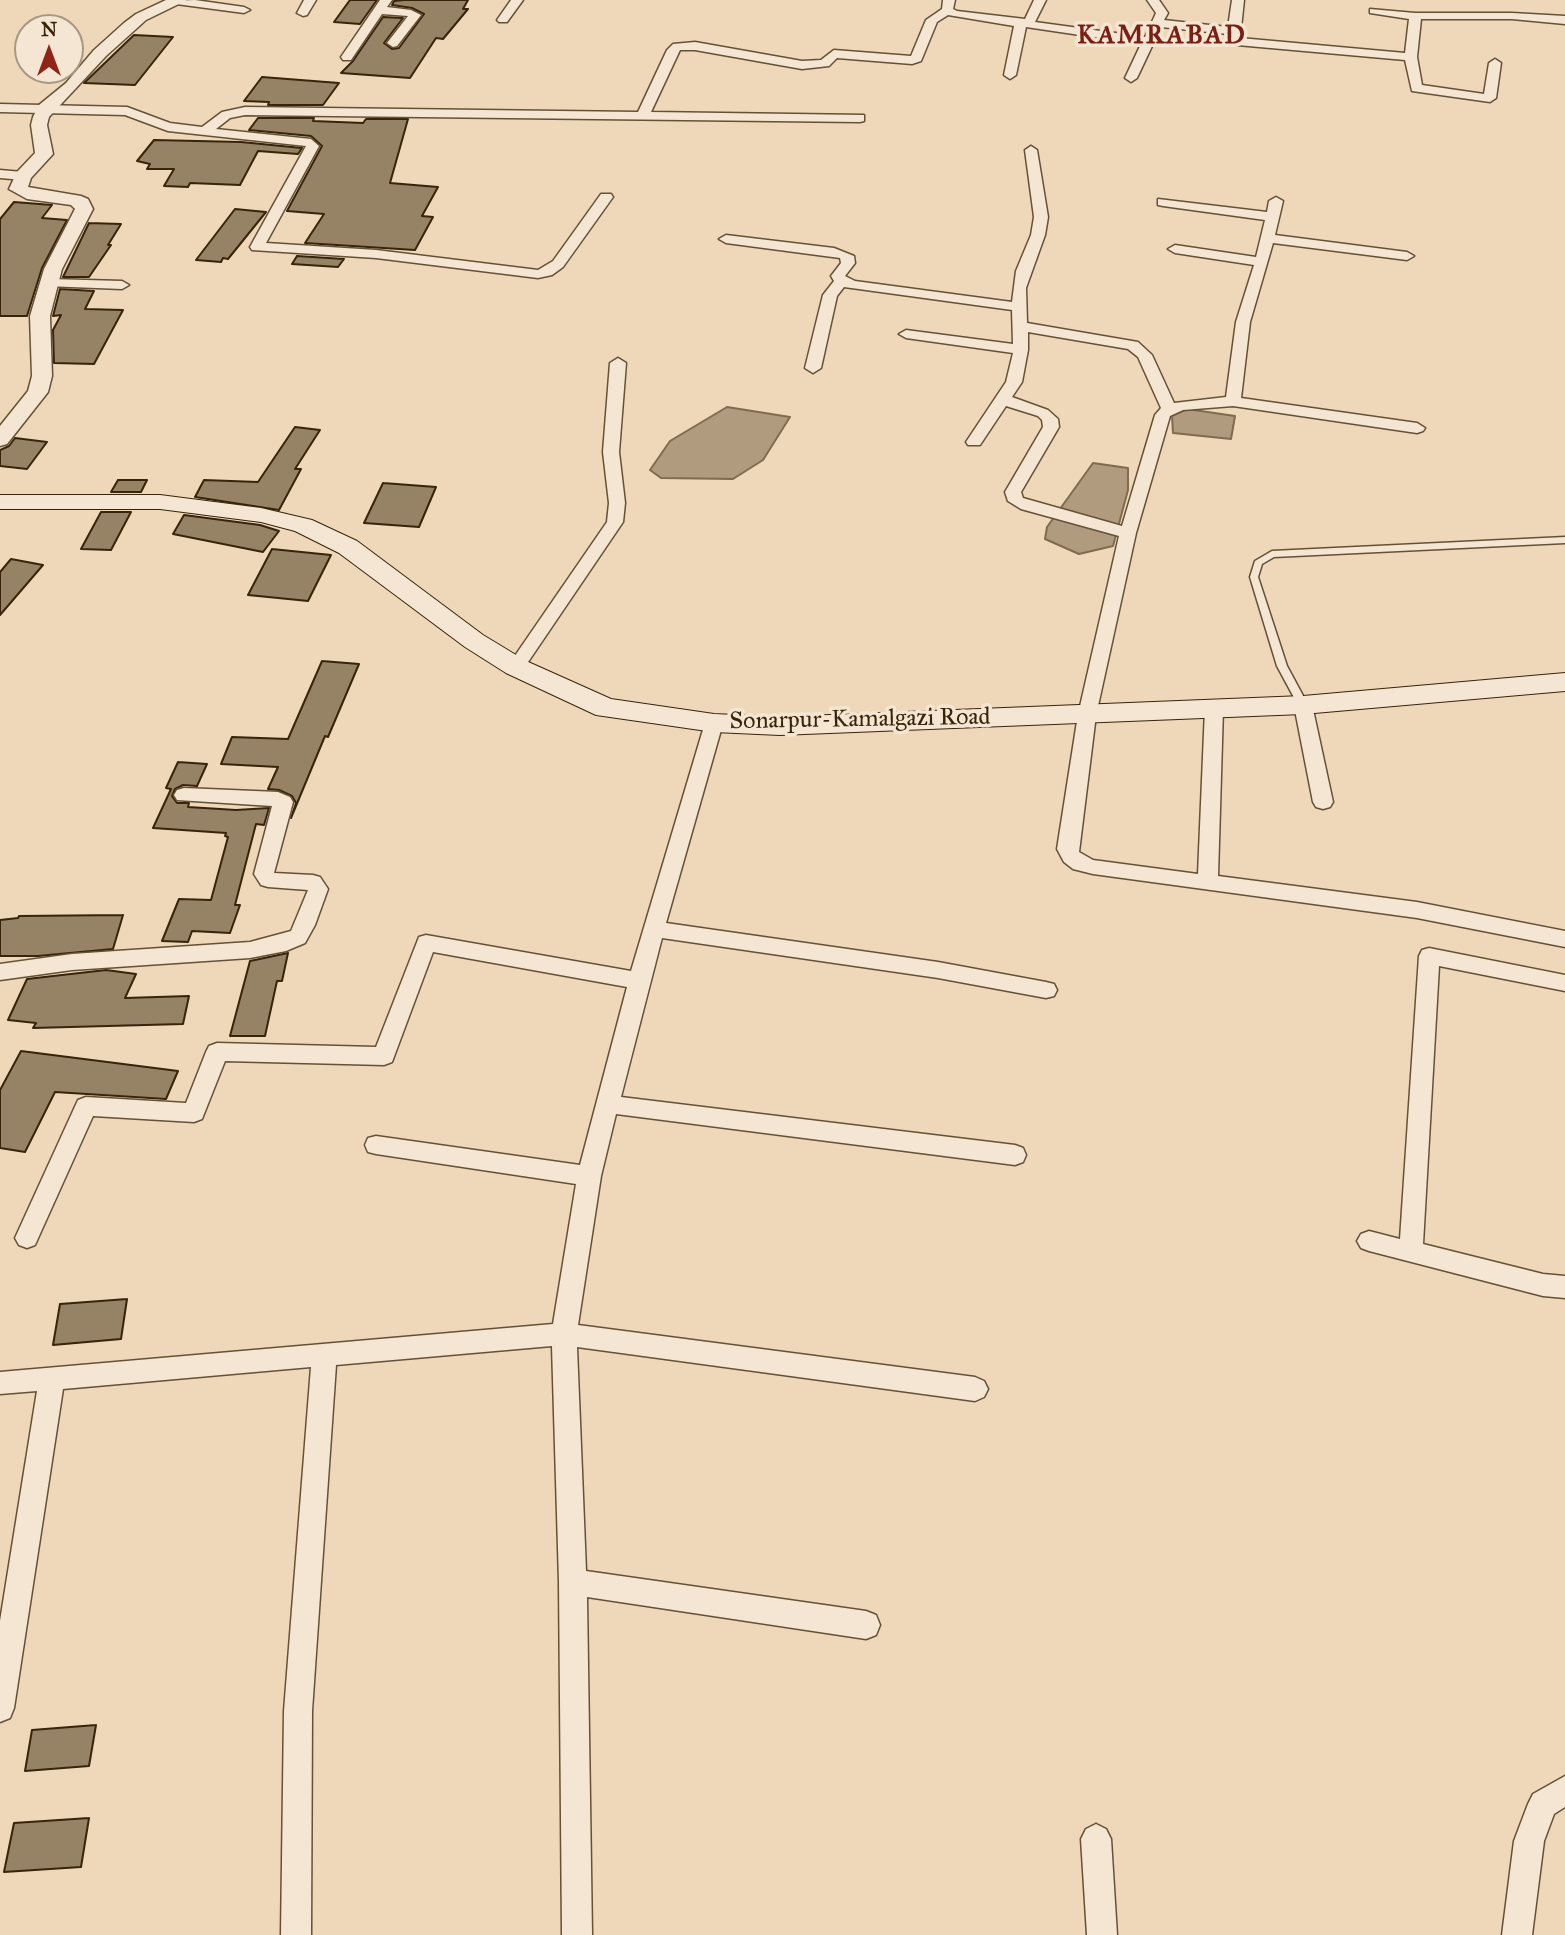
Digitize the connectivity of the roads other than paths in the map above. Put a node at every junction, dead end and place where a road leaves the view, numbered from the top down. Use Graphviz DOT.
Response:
graph roads {
  1 [pos="310,0"];
  2 [pos="517,0"];
  3 [pos="1040,0"];
  4 [pos="1153,0"];
  5 [pos="1238,0"];
  6 [pos="177,1"];
  7 [pos="383,5"];
  8 [pos="948,6"];
  9 [pos="244,10"];
  10 [pos="1374,12"];
  11 [pos="303,13"];
  12 [pos="1415,16"];
  13 [pos="503,20"];
  14 [pos="1565,20"];
  15 [pos="1025,23"];
  16 [pos="1156,23"];
  17 [pos="1234,31"];
  18 [pos="1147,41"];
  19 [pos="393,43"];
  20 [pos="348,57"];
  21 [pos="1411,57"];
  22 [pos="1495,63"];
  23 [pos="1010,75"];
  24 [pos="1131,78"];
  25 [pos="0,108"];
  26 [pos="45,108"];
  27 [pos="643,115"];
  28 [pos="860,118"];
  29 [pos="203,132"];
  30 [pos="1031,150"];
  31 [pos="0,174"];
  32 [pos="23,176"];
  33 [pos="606,197"];
  34 [pos="1276,201"];
  35 [pos="1163,202"];
  36 [pos="1272,218"];
  37 [pos="1268,238"];
  38 [pos="726,239"];
  39 [pos="1175,248"];
  40 [pos="1406,256"];
  41 [pos="1262,262"];
  42 [pos="842,281"];
  43 [pos="50,283"];
  44 [pos="122,285"];
  45 [pos="1020,307"];
  46 [pos="1020,326"];
  47 [pos="906,334"];
  48 [pos="1021,350"];
  49 [pos="618,363"];
  50 [pos="813,368"];
  51 [pos="1002,399"];
  52 [pos="1233,401"];
  53 [pos="1169,409"];
  54 [pos="1417,428"];
  55 [pos="0,440"];
  56 [pos="974,442"];
  57 [pos="0,502"];
  58 [pos="1128,533"];
  59 [pos="1565,540"];
  60 [pos="516,667"];
  61 [pos="1565,682"];
  62 [pos="1303,705"];
  63 [pos="1214,709"];
  64 [pos="1087,715"];
  65 [pos="714,723"];
  66 [pos="184,795"];
  67 [pos="1323,802"];
  68 [pos="1208,882"];
  69 [pos="654,929"];
  70 [pos="1565,939"];
  71 [pos="0,972"];
  72 [pos="639,981"];
  73 [pos="1565,983"];
  74 [pos="1046,990"];
  75 [pos="607,1104"];
  76 [pos="376,1146"];
  77 [pos="1015,1155"];
  78 [pos="589,1176"];
  79 [pos="27,1238"];
  80 [pos="1369,1241"];
  81 [pos="1412,1252"];
  82 [pos="1565,1287"];
  83 [pos="564,1334"];
  84 [pos="324,1355"];
  85 [pos="52,1377"];
  86 [pos="0,1384"];
  87 [pos="975,1389"];
  88 [pos="573,1582"];
  89 [pos="866,1625"];
  90 [pos="0,1708"];
  91 [pos="1554,1798"];
  92 [pos="1096,1839"];
  93 [pos="296,1935"];
  94 [pos="578,1935"];
  95 [pos="1102,1935"];
  96 [pos="1517,1935"];
  1 -- 11 [label="street"];
  2 -- 13 [label="street"];
  3 -- 15 [label="street"];
  4 -- 16 [label="street"];
  5 -- 17 [label="street"];
  6 -- 9 [label="street"];
  6 -- 26 [label="street"];
  7 -- 19 [label="street"];
  7 -- 20 [label="street"];
  8 -- 15 [label="street"];
  8 -- 27 [label="street"];
  10 -- 12 [label="street"];
  12 -- 14 [label="street"];
  12 -- 21 [label="street"];
  15 -- 18 [label="street"];
  15 -- 23 [label="street"];
  16 -- 17 [label="street"];
  16 -- 18 [label="street"];
  17 -- 21 [label="street"];
  18 -- 24 [label="street"];
  21 -- 22 [label="street"];
  25 -- 26 [label="street"];
  26 -- 29 [label="street"];
  26 -- 32 [label="street"];
  27 -- 28 [label="street"];
  27 -- 29 [label="street"];
  29 -- 33 [label="street"];
  30 -- 45 [label="street"];
  31 -- 32 [label="street"];
  32 -- 43 [label="street"];
  34 -- 36 [label="street"];
  35 -- 36 [label="street"];
  36 -- 37 [label="street"];
  37 -- 40 [label="street"];
  37 -- 41 [label="street"];
  38 -- 42 [label="street"];
  39 -- 41 [label="street"];
  41 -- 52 [label="street"];
  42 -- 45 [label="street"];
  42 -- 50 [label="street"];
  43 -- 44 [label="street"];
  43 -- 55 [label="street"];
  45 -- 46 [label="street"];
  46 -- 48 [label="street"];
  46 -- 53 [label="street"];
  47 -- 48 [label="street"];
  48 -- 51 [label="street"];
  49 -- 60 [label="street"];
  51 -- 56 [label="street"];
  51 -- 58 [label="street"];
  52 -- 53 [label="street"];
  52 -- 54 [label="street"];
  53 -- 58 [label="street"];
  57 -- 60 [label="main road, Sonarpur-Kamalgazi Road"];
  58 -- 64 [label="street"];
  59 -- 62 [label="lane"];
  60 -- 65 [label="main road, Sonarpur-Kamalgazi Road"];
  61 -- 62 [label="main road, Sonarpur-Kamalgazi Road"];
  62 -- 63 [label="main road, Sonarpur-Kamalgazi Road"];
  62 -- 67 [label="street"];
  63 -- 64 [label="main road, Sonarpur-Kamalgazi Road"];
  63 -- 68 [label="street"];
  64 -- 65 [label="main road, Sonarpur-Kamalgazi Road"];
  64 -- 68 [label="street"];
  65 -- 69 [label="street"];
  66 -- 71 [label="street"];
  68 -- 70 [label="street"];
  69 -- 72 [label="street"];
  69 -- 74 [label="street"];
  72 -- 75 [label="street"];
  72 -- 79 [label="street"];
  73 -- 81 [label="street"];
  75 -- 77 [label="street"];
  75 -- 78 [label="street"];
  76 -- 78 [label="street"];
  78 -- 83 [label="street"];
  80 -- 81 [label="street"];
  81 -- 82 [label="street"];
  83 -- 84 [label="street"];
  83 -- 87 [label="street"];
  83 -- 88 [label="street"];
  84 -- 85 [label="street"];
  84 -- 93 [label="street"];
  85 -- 86 [label="street"];
  85 -- 90 [label="street"];
  88 -- 89 [label="street"];
  88 -- 94 [label="street"];
  91 -- 96 [label="street"];
  92 -- 95 [label="street"];
}
